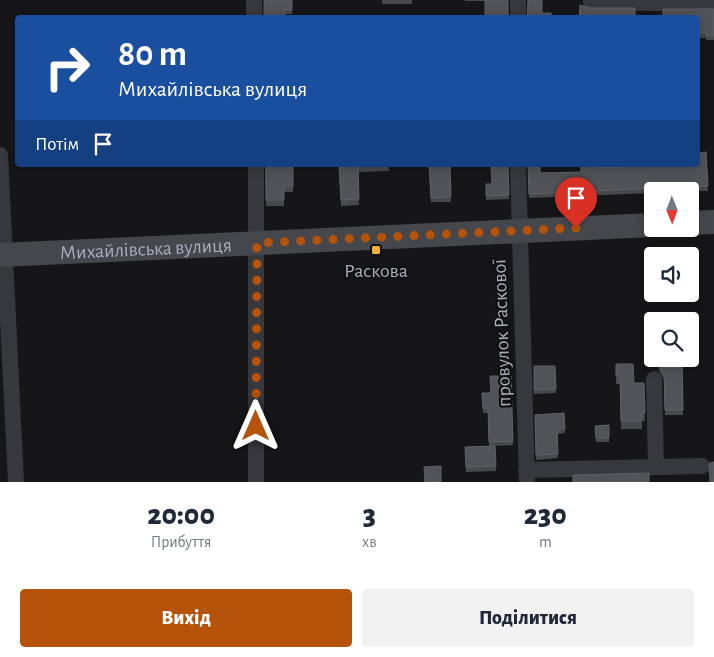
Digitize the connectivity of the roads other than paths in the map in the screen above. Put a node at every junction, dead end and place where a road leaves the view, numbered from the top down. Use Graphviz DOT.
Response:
graph roads {
  1 [pos="254,0"];
  2 [pos="518,0"];
  3 [pos="591,2"];
  4 [pos="714,4"];
  5 [pos="254,15"];
  6 [pos="518,15"];
  7 [pos="0,155"];
  8 [pos="256,167"];
  9 [pos="518,167"];
  10 [pos="714,222"];
  11 [pos="699,223"];
  12 [pos="644,225"];
  13 [pos="519,231"];
  14 [pos="257,243"];
  15 [pos="2,254"];
  16 [pos="654,379"];
  17 [pos="702,466"];
  18 [pos="656,467"];
  19 [pos="526,476"];
  20 [pos="16,482"];
  21 [pos="256,482"];
  1 -- 5 [label="street"];
  2 -- 6 [label="street"];
  3 -- 4 [label="street"];
  7 -- 15 [label="street"];
  8 -- 14 [label="street"];
  9 -- 13 [label="street, провулок Раскової"];
  10 -- 11 [label="main road"];
  12 -- 13 [label="main road, Михайлівська вулиця"];
  13 -- 14 [label="main road, Михайлівська вулиця"];
  13 -- 19 [label="street, провулок Раскової"];
  14 -- 15 [label="main road, Михайлівська вулиця"];
  14 -- 21 [label="street"];
  15 -- 20 [label="street"];
  16 -- 18 [label="street"];
  17 -- 18 [label="street, провулок Раскової"];
  18 -- 19 [label="street, провулок Раскової"];
}
